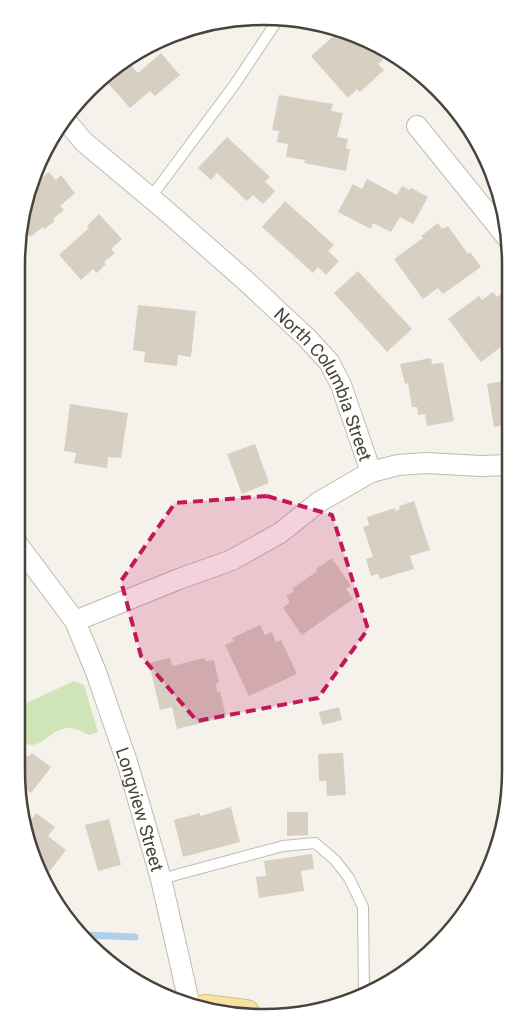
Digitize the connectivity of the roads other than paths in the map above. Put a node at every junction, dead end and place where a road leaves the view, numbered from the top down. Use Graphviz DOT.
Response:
graph roads {
  1 [pos="274,26"];
  2 [pos="69,125"];
  3 [pos="418,126"];
  4 [pos="151,197"];
  5 [pos="499,228"];
  6 [pos="502,465"];
  7 [pos="370,472"];
  8 [pos="25,554"];
  9 [pos="75,622"];
  10 [pos="161,879"];
  11 [pos="364,987"];
  12 [pos="188,996"];
  1 -- 4 [label="lane"];
  2 -- 4 [label="street, North Columbia Street"];
  3 -- 5 [label="street"];
  4 -- 7 [label="street, North Columbia Street"];
  6 -- 7 [label="street"];
  7 -- 9 [label="street, North Columbia Street"];
  8 -- 9 [label="street, Longview Street"];
  9 -- 10 [label="street, Longview Street"];
  10 -- 11 [label="lane"];
  10 -- 12 [label="street, Longview Street"];
}
